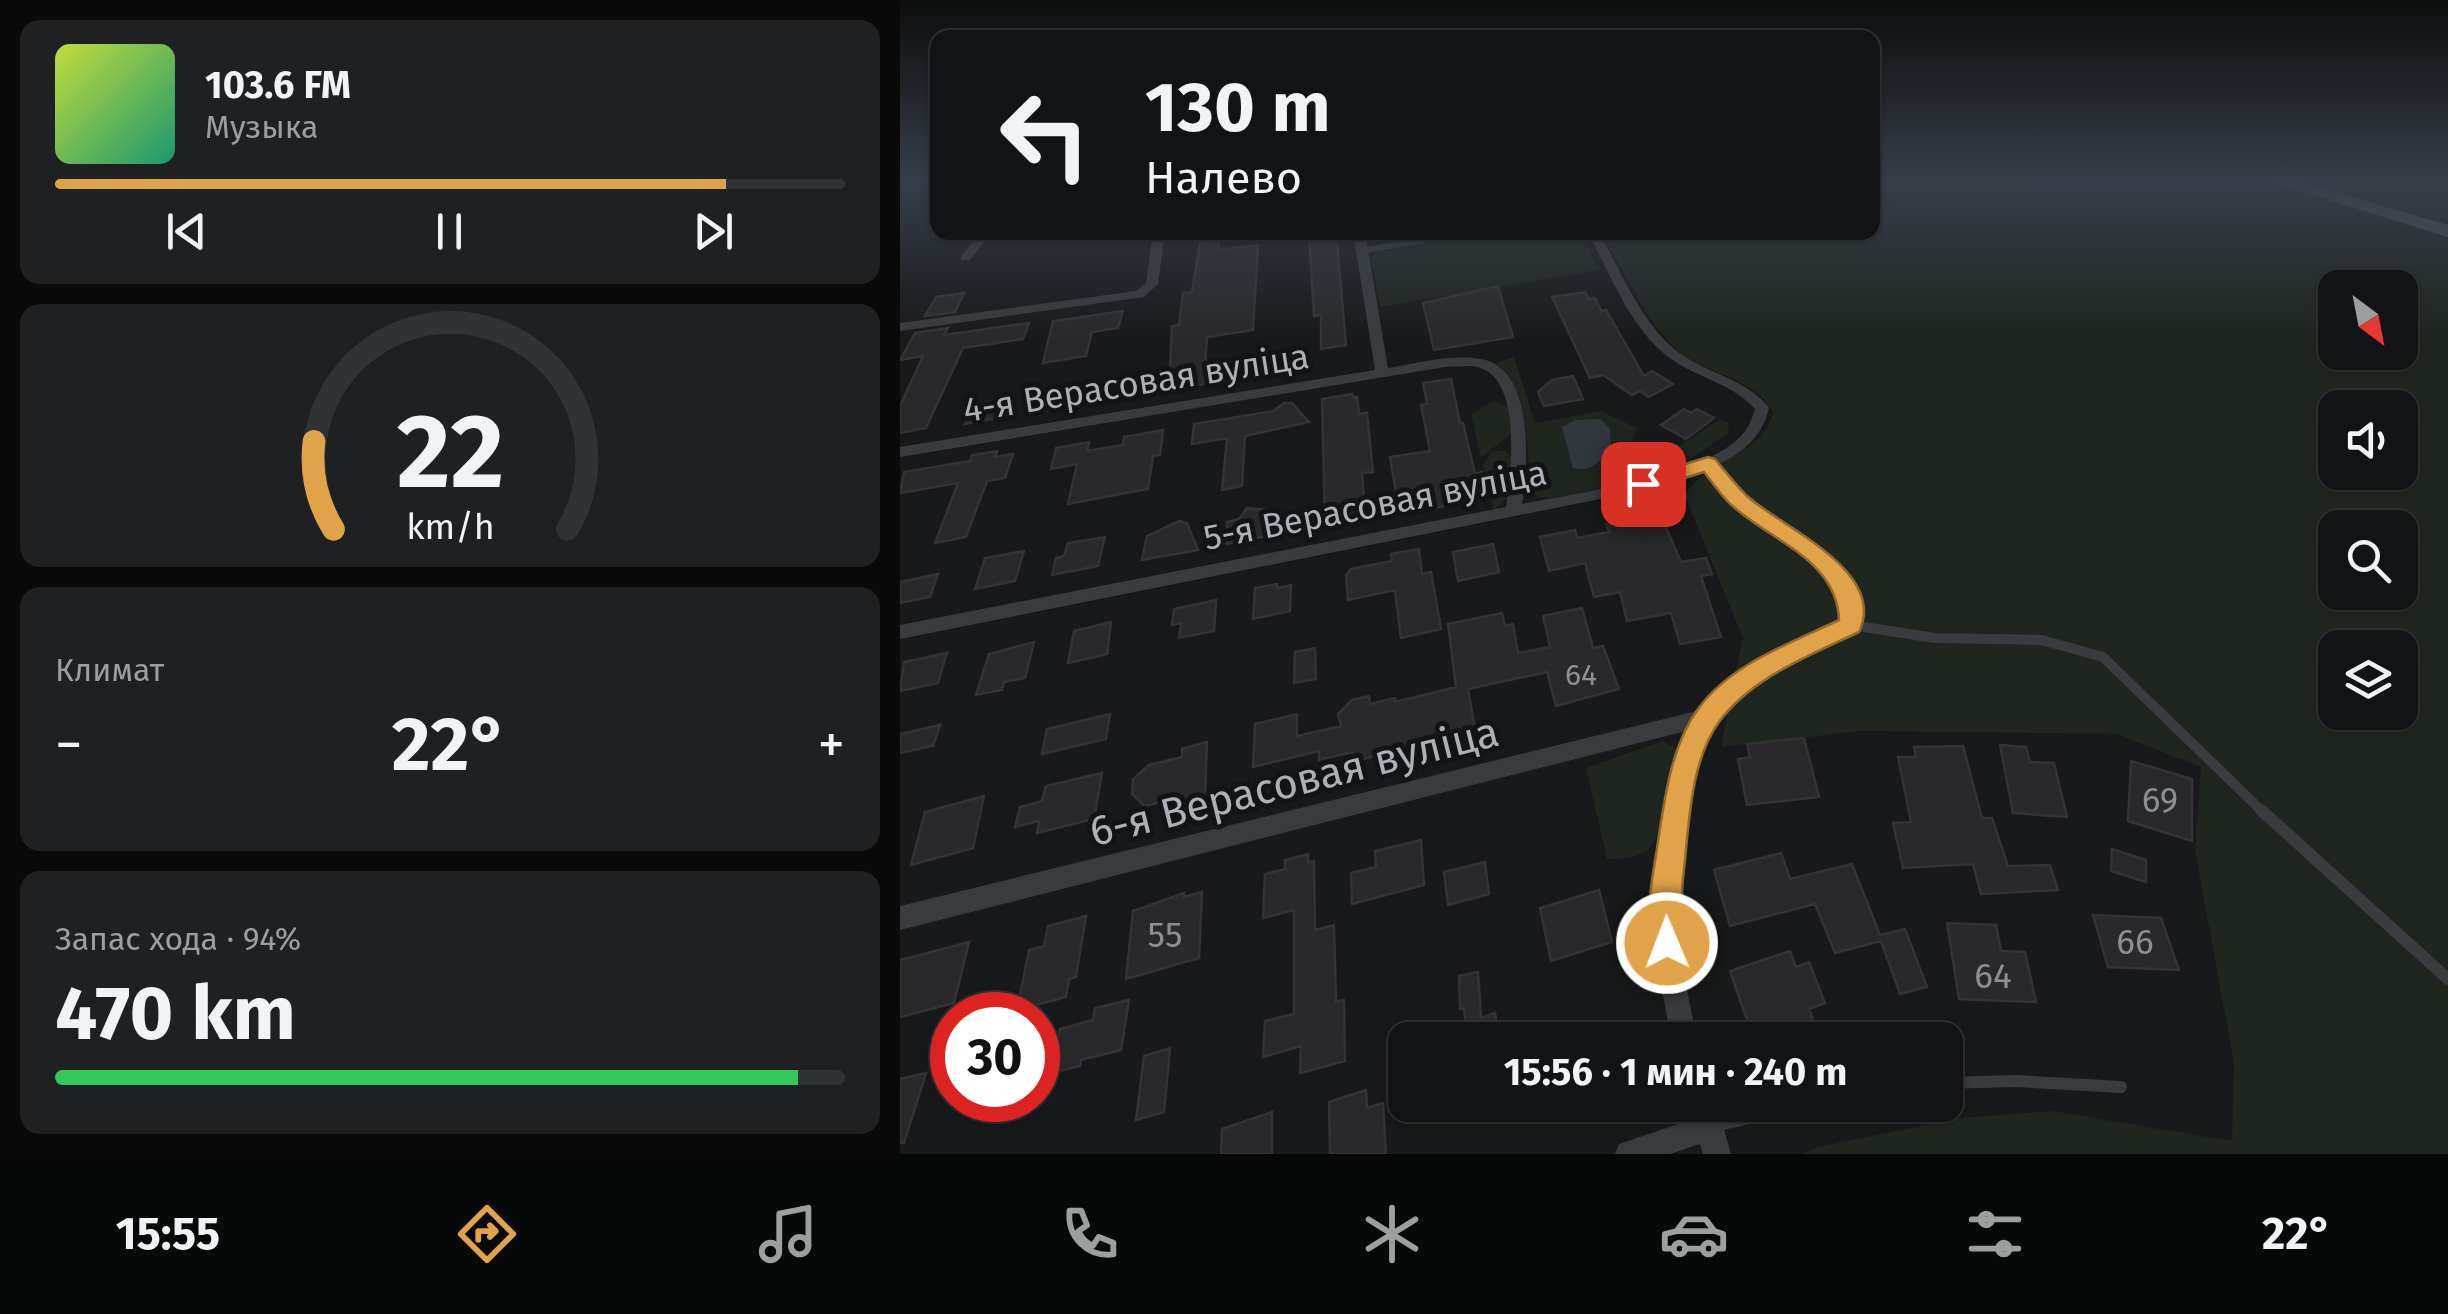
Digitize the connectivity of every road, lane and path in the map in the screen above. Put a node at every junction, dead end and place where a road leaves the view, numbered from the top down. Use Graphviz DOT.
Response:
graph roads {
  1 [pos="981,240"];
  2 [pos="1157,240"];
  3 [pos="1360,240"];
  4 [pos="1424,240"];
  5 [pos="1597,240"];
  6 [pos="1361,251"];
  7 [pos="966,258"];
  8 [pos="900,328"];
  9 [pos="1382,372"];
  10 [pos="900,452"];
  11 [pos="1708,463"];
  12 [pos="1513,511"];
  13 [pos="1851,625"];
  14 [pos="900,632"];
  15 [pos="1707,717"];
  16 [pos="900,918"];
  17 [pos="2448,979"];
  18 [pos="1681,1022"];
  19 [pos="1963,1082"];
  20 [pos="2121,1087"];
  21 [pos="1736,1122"];
  22 [pos="1710,1128"];
  23 [pos="1629,1154"];
  1 -- 7 [label="street"];
  2 -- 8 [label="street"];
  3 -- 6 [label="street"];
  4 -- 6 [label="lane"];
  5 -- 11 [label="street, 5-я Верасовая вуліца"];
  6 -- 9 [label="street"];
  9 -- 10 [label="street, 4-я Верасовая вуліца"];
  9 -- 12 [label="street, 4-я Верасовая вуліца"];
  11 -- 12 [label="street, 5-я Верасовая вуліца"];
  11 -- 13 [label="street"];
  12 -- 14 [label="street, 5-я Верасовая вуліца"];
  13 -- 15 [label="street"];
  13 -- 17 [label="lane"];
  15 -- 16 [label="street, 6-я Верасовая вуліца"];
  15 -- 18 [label="street"];
  19 -- 20 [label="lane"];
  21 -- 22 [label="lane"];
  22 -- 23 [label="street"];
}
